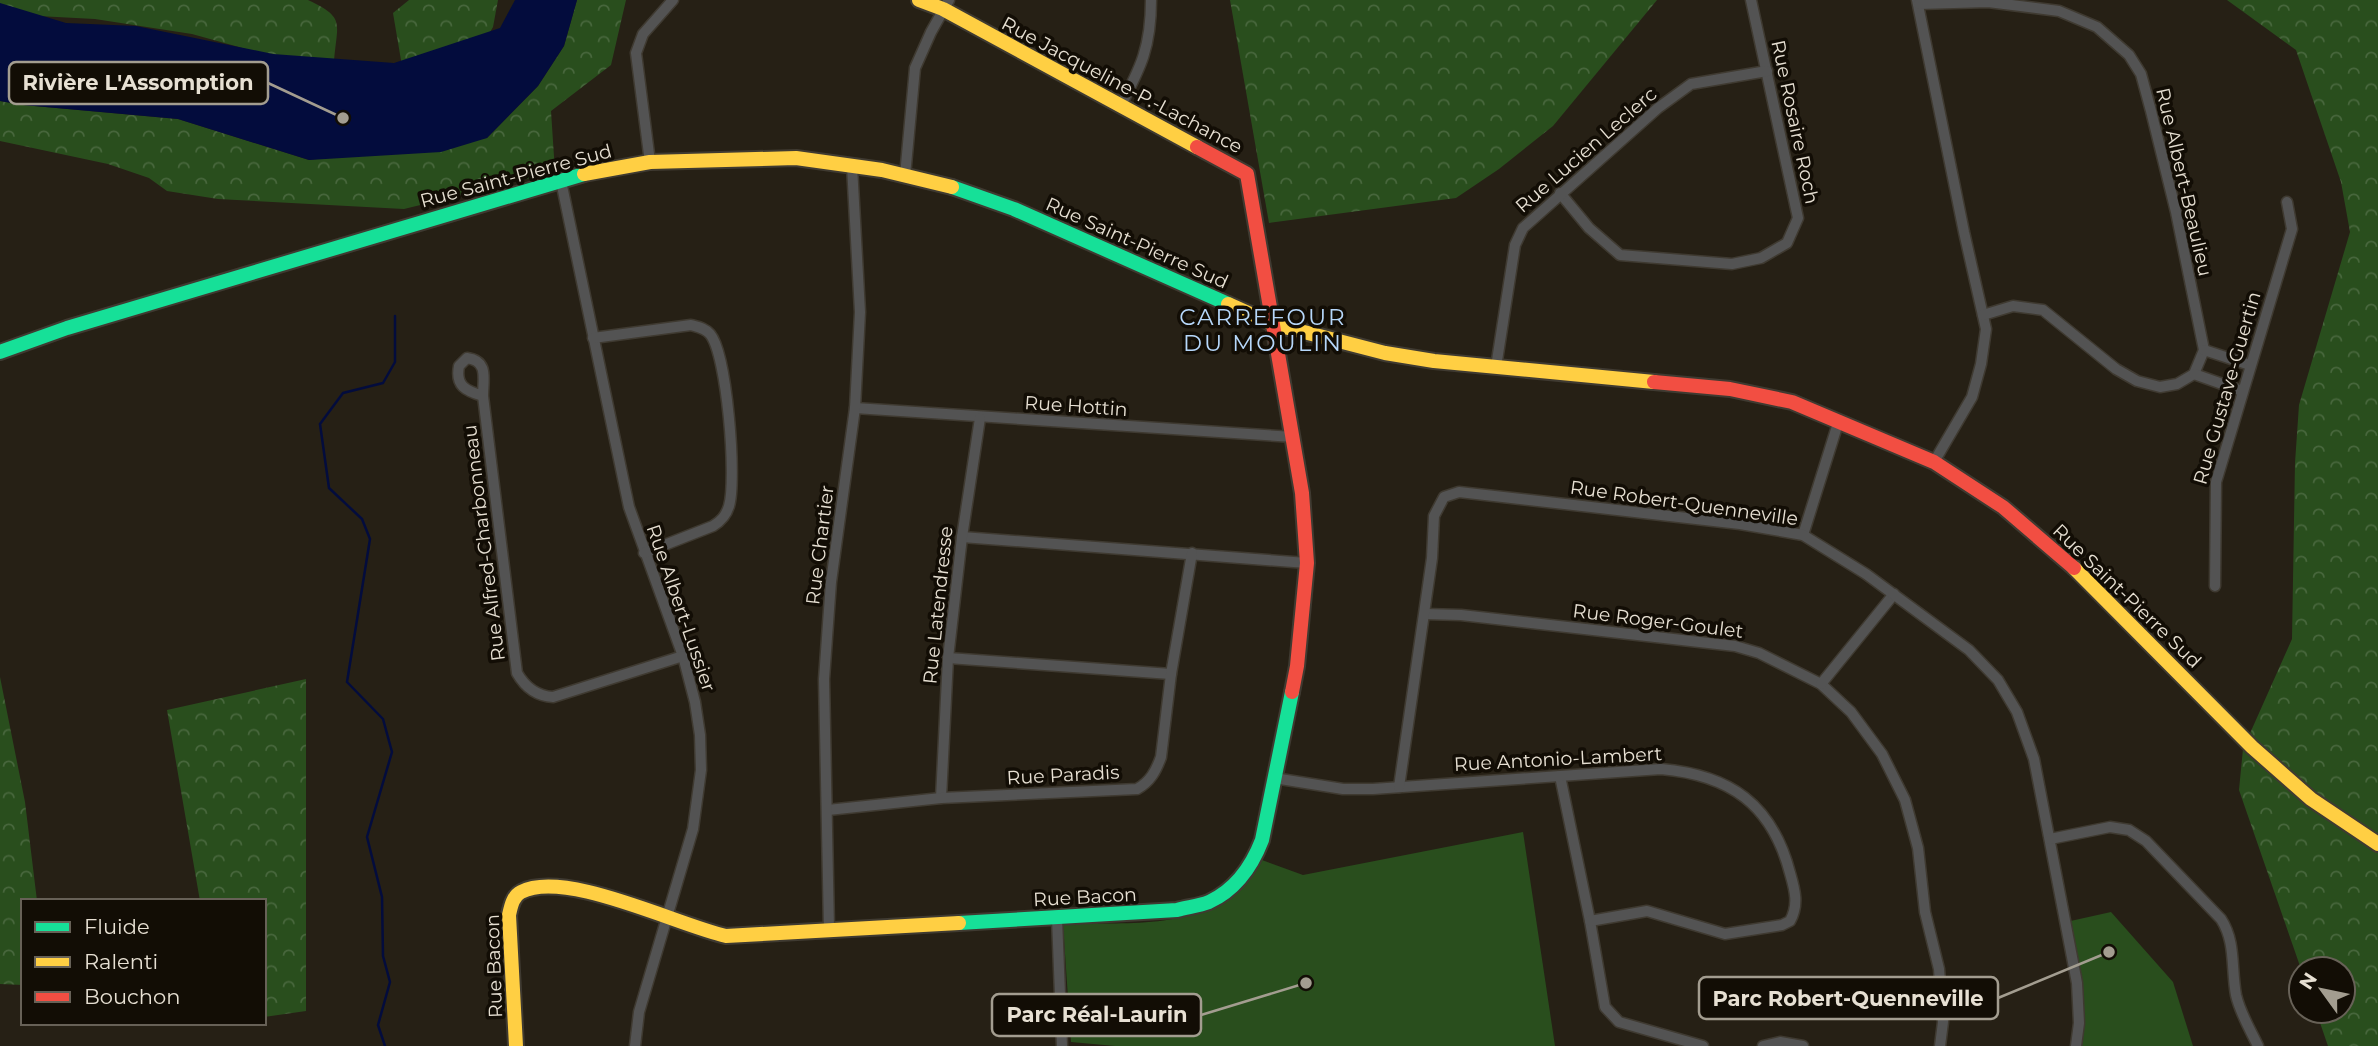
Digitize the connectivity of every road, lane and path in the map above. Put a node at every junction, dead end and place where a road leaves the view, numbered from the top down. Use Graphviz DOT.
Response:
graph roads {
  1 [pos="673,0"];
  2 [pos="919,0"];
  3 [pos="1152,0"];
  4 [pos="1751,0"];
  5 [pos="1918,2"];
  6 [pos="946,5"];
  7 [pos="1766,71"];
  8 [pos="1120,107"];
  9 [pos="650,162"];
  10 [pos="852,166"];
  11 [pos="905,176"];
  12 [pos="561,181"];
  13 [pos="1560,193"];
  14 [pos="2287,202"];
  15 [pos="1983,315"];
  16 [pos="1273,324"];
  17 [pos="593,338"];
  18 [pos="2204,350"];
  19 [pos="0,352"];
  20 [pos="2250,365"];
  21 [pos="1496,368"];
  22 [pos="2194,374"];
  23 [pos="2242,391"];
  24 [pos="484,396"];
  25 [pos="855,408"];
  26 [pos="980,418"];
  27 [pos="1839,420"];
  28 [pos="1294,437"];
  29 [pos="1934,461"];
  30 [pos="1803,535"];
  31 [pos="962,537"];
  32 [pos="643,553"];
  33 [pos="1192,553"];
  34 [pos="1307,563"];
  35 [pos="2216,586"];
  36 [pos="1894,594"];
  37 [pos="1425,614"];
  38 [pos="682,656"];
  39 [pos="948,658"];
  40 [pos="1171,674"];
  41 [pos="1821,684"];
  42 [pos="1560,776"];
  43 [pos="1274,778"];
  44 [pos="1399,787"];
  45 [pos="941,798"];
  46 [pos="828,810"];
  47 [pos="2050,839"];
  48 [pos="2378,844"];
  49 [pos="667,917"];
  50 [pos="1057,918"];
  51 [pos="1590,921"];
  52 [pos="829,929"];
  53 [pos="516,1046"];
  54 [pos="635,1046"];
  55 [pos="1062,1046"];
  56 [pos="1703,1046"];
  57 [pos="1763,1046"];
  58 [pos="1803,1046"];
  59 [pos="1940,1046"];
  60 [pos="2076,1046"];
  61 [pos="2258,1046"];
  1 -- 9 [label="street"];
  2 -- 6 [label="street, Rue Jacqueline-P.-Lachance"];
  3 -- 8 [label="street"];
  4 -- 7 [label="street, Rue Rosaire Roch"];
  5 -- 15 [label="street, Rue Albert-Beaulieu"];
  5 -- 18 [label="street, Rue Albert-Beaulieu"];
  6 -- 8 [label="street, Rue Jacqueline-P.-Lachance"];
  6 -- 11 [label="street"];
  7 -- 13 [label="street, Rue Lucien Leclerc"];
  7 -- 13 [label="street, Rue Rosaire Roch"];
  8 -- 16 [label="street, Rue Jacqueline-P.-Lachance"];
  9 -- 10 [label="street, Rue Saint-Pierre Sud"];
  9 -- 12 [label="street, Rue Saint-Pierre Sud"];
  10 -- 11 [label="street, Rue Saint-Pierre Sud"];
  10 -- 25 [label="street, Rue Chartier"];
  11 -- 16 [label="street, Rue Saint-Pierre Sud"];
  12 -- 17 [label="street, Rue Albert-Lussier"];
  12 -- 19 [label="street, Rue Saint-Pierre Sud"];
  13 -- 21 [label="street, Rue Lucien Leclerc"];
  14 -- 20 [label="street, Rue Gustave-Guertin"];
  15 -- 22 [label="street"];
  15 -- 29 [label="street, Rue Albert-Beaulieu"];
  16 -- 21 [label="street, Rue Saint-Pierre Sud"];
  16 -- 28 [label="street, Rue Bacon"];
  17 -- 32 [label="street, Rue Albert-Lussier"];
  17 -- 32 [label="street"];
  18 -- 20 [label="street"];
  18 -- 22 [label="street"];
  20 -- 23 [label="street, Rue Gustave-Guertin"];
  21 -- 27 [label="street, Rue Saint-Pierre Sud"];
  22 -- 23 [label="street"];
  23 -- 35 [label="street, Rue Gustave-Guertin"];
  24 -- 38 [label="street, Rue Alfred-Charbonneau"];
  25 -- 26 [label="street, Rue Hottin"];
  25 -- 46 [label="street, Rue Chartier"];
  26 -- 28 [label="street, Rue Hottin"];
  26 -- 31 [label="street, Rue Latendresse"];
  27 -- 29 [label="street, Rue Saint-Pierre Sud"];
  27 -- 30 [label="street"];
  28 -- 34 [label="street, Rue Bacon"];
  29 -- 48 [label="street, Rue Saint-Pierre Sud"];
  30 -- 36 [label="street, Rue Robert-Quenneville"];
  30 -- 37 [label="street, Rue Robert-Quenneville"];
  31 -- 33 [label="street"];
  31 -- 39 [label="street, Rue Latendresse"];
  32 -- 38 [label="street, Rue Albert-Lussier"];
  33 -- 34 [label="street"];
  33 -- 40 [label="street, Rue Paradis"];
  34 -- 43 [label="street, Rue Bacon"];
  36 -- 41 [label="street"];
  36 -- 47 [label="street, Rue Robert-Quenneville"];
  37 -- 41 [label="street, Rue Roger-Goulet"];
  37 -- 44 [label="street"];
  38 -- 49 [label="street, Rue Albert-Lussier"];
  39 -- 40 [label="street"];
  39 -- 45 [label="street, Rue Latendresse"];
  40 -- 45 [label="street, Rue Paradis"];
  41 -- 59 [label="street, Rue Roger-Goulet"];
  42 -- 44 [label="street, Rue Antonio-Lambert"];
  42 -- 51 [label="street"];
  42 -- 51 [label="street, Rue Antonio-Lambert"];
  43 -- 44 [label="street, Rue Antonio-Lambert"];
  43 -- 50 [label="street, Rue Bacon"];
  45 -- 46 [label="street, Rue Paradis"];
  46 -- 52 [label="street, Rue Chartier"];
  47 -- 60 [label="street, Rue Robert-Quenneville"];
  47 -- 61 [label="street"];
  49 -- 52 [label="street, Rue Bacon"];
  49 -- 53 [label="street, Rue Bacon"];
  49 -- 54 [label="street, Rue Albert-Lussier"];
  50 -- 52 [label="street, Rue Bacon"];
  50 -- 55 [label="street"];
  51 -- 56 [label="street"];
  57 -- 58 [label="street"];
}
